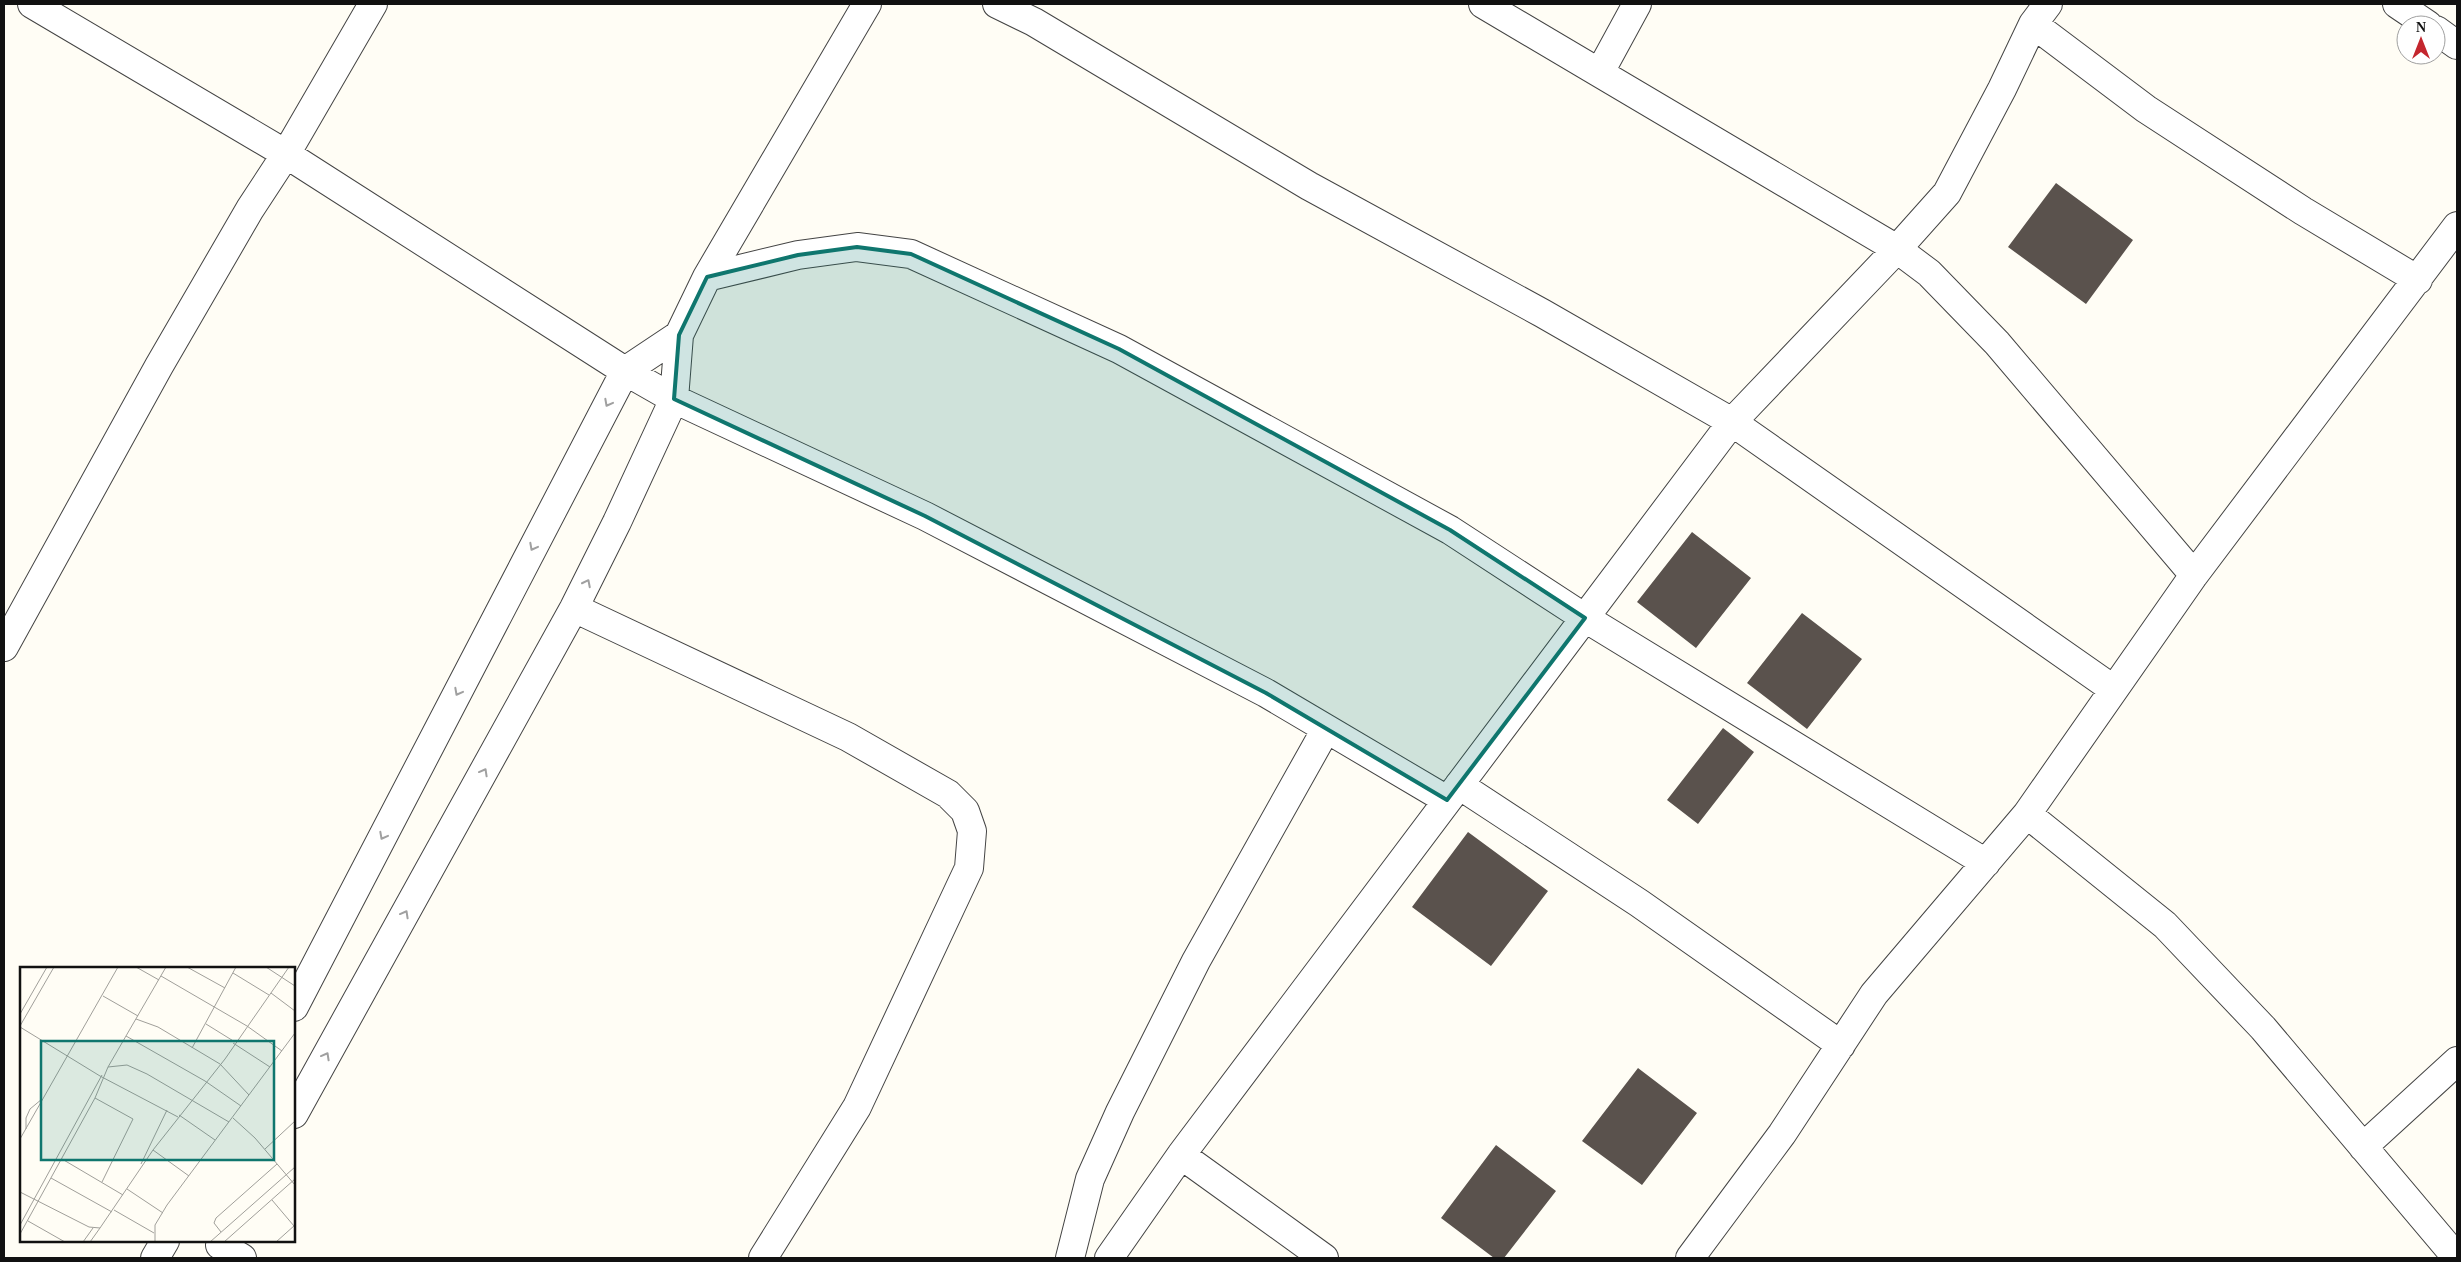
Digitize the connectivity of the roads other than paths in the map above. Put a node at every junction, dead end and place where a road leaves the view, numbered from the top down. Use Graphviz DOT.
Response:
graph roads {
  1 [pos="32,4"];
  2 [pos="373,4"];
  3 [pos="867,4"];
  4 [pos="997,4"];
  5 [pos="1483,4"];
  6 [pos="1637,4"];
  7 [pos="2397,4"];
  8 [pos="2042,10"];
  9 [pos="2413,15"];
  10 [pos="2446,37"];
  11 [pos="2457,45"];
  12 [pos="1600,72"];
  13 [pos="286,154"];
  14 [pos="2457,226"];
  15 [pos="1897,249"];
  16 [pos="707,277"];
  17 [pos="2418,280"];
  18 [pos="678,335"];
  19 [pos="625,371"];
  20 [pos="674,399"];
  21 [pos="1732,422"];
  22 [pos="2194,575"];
  23 [pos="574,608"];
  24 [pos="15,612"];
  25 [pos="1585,618"];
  26 [pos="4,647"];
  27 [pos="2113,689"];
  28 [pos="1326,729"];
  29 [pos="1453,792"];
  30 [pos="2027,814"];
  31 [pos="1986,863"];
  32 [pos="295,1005"];
  33 [pos="1841,1045"];
  34 [pos="2457,1061"];
  35 [pos="303,1076"];
  36 [pos="295,1110"];
  37 [pos="2363,1147"];
  38 [pos="1181,1155"];
  39 [pos="164,1242"];
  40 [pos="155,1258"];
  41 [pos="763,1258"];
  42 [pos="1070,1258"];
  43 [pos="1109,1258"];
  44 [pos="1324,1258"];
  45 [pos="1690,1258"];
  46 [pos="2457,1258"];
  1 -- 13 [label="street"];
  2 -- 13 [label="street"];
  3 -- 16 [label="street"];
  4 -- 21 [label="street"];
  5 -- 12 [label="street"];
  6 -- 12 [label="street"];
  7 -- 9 [label="street"];
  8 -- 15 [label="street"];
  8 -- 17 [label="street"];
  10 -- 11 [label="street"];
  12 -- 15 [label="street"];
  13 -- 19 [label="street"];
  13 -- 24 [label="street"];
  14 -- 17 [label="street"];
  15 -- 21 [label="street"];
  15 -- 22 [label="street"];
  16 -- 18 [label="street"];
  16 -- 25 [label="street"];
  17 -- 22 [label="street"];
  18 -- 19 [label="street"];
  18 -- 20 [label="street"];
  19 -- 20 [label="street"];
  19 -- 32 [label="street, one-way"];
  23 -- 20 [label="street, one-way"];
  20 -- 28 [label="street"];
  21 -- 25 [label="street"];
  21 -- 27 [label="street"];
  22 -- 27 [label="street"];
  35 -- 23 [label="street, one-way"];
  23 -- 41 [label="street"];
  24 -- 26 [label="street"];
  25 -- 29 [label="street"];
  25 -- 31 [label="street"];
  27 -- 30 [label="street"];
  28 -- 29 [label="street"];
  28 -- 42 [label="street"];
  29 -- 33 [label="street"];
  29 -- 38 [label="street"];
  30 -- 31 [label="street"];
  30 -- 37 [label="street"];
  31 -- 33 [label="street"];
  33 -- 45 [label="street"];
  34 -- 37 [label="street"];
  35 -- 36 [label="street"];
  37 -- 46 [label="street"];
  38 -- 43 [label="street"];
  38 -- 44 [label="street"];
  39 -- 40 [label="street"];
}
